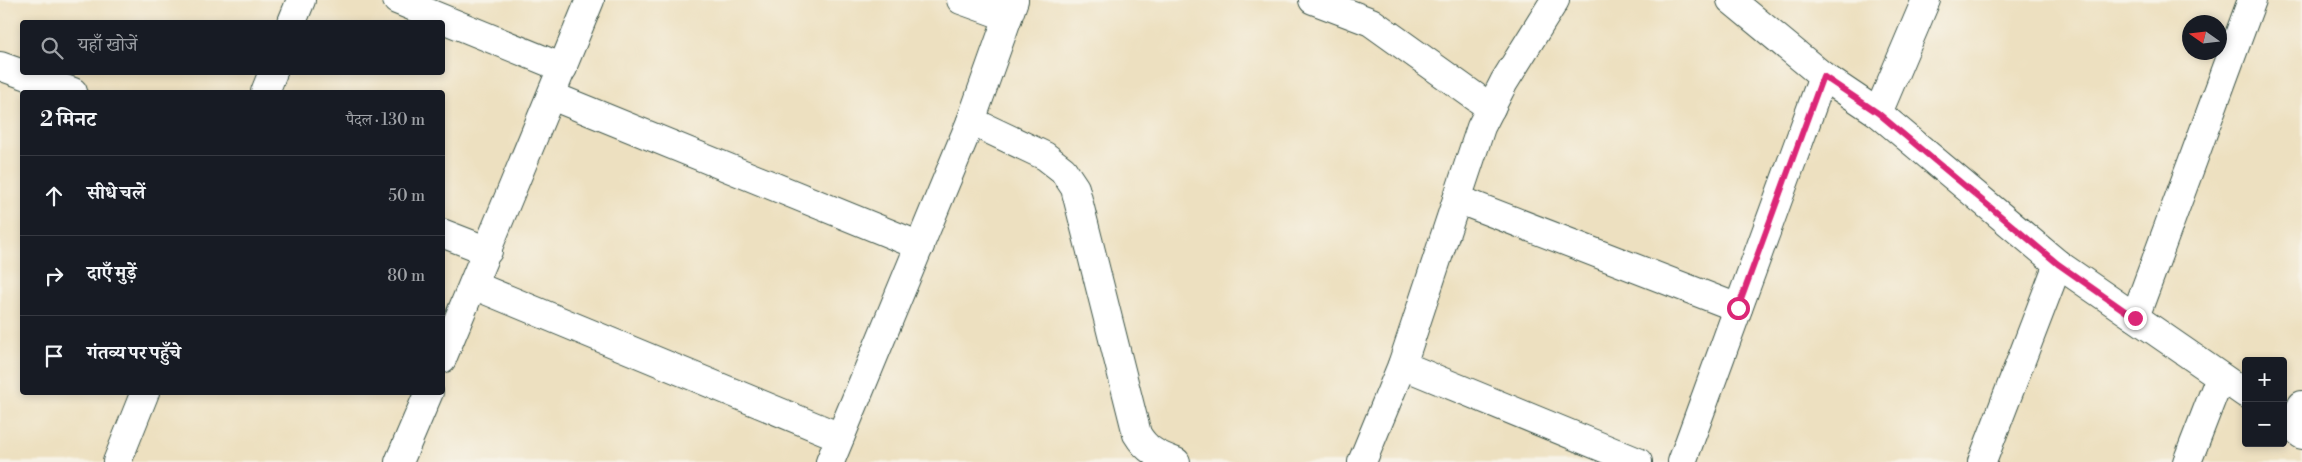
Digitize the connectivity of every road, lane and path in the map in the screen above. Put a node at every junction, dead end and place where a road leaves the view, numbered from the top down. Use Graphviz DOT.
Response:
graph roads {
  1 [pos="301,0"];
  2 [pos="397,0"];
  3 [pos="590,0"];
  4 [pos="961,0"];
  5 [pos="1313,0"];
  6 [pos="1555,0"];
  7 [pos="1732,0"];
  8 [pos="1926,0"];
  9 [pos="2252,0"];
  10 [pos="1011,8"];
  11 [pos="293,20"];
  12 [pos="563,68"];
  13 [pos="2,74"];
  14 [pos="272,75"];
  15 [pos="1823,76"];
  16 [pos="65,90"];
  17 [pos="266,90"];
  18 [pos="552,96"];
  19 [pos="1491,108"];
  20 [pos="1878,113"];
  21 [pos="971,121"];
  22 [pos="1457,199"];
  23 [pos="445,234"];
  24 [pos="920,246"];
  25 [pos="488,251"];
  26 [pos="2058,264"];
  27 [pos="474,285"];
  28 [pos="1738,308"];
  29 [pos="2135,318"];
  30 [pos="445,352"];
  31 [pos="1402,365"];
  32 [pos="2220,377"];
  33 [pos="2242,391"];
  34 [pos="144,395"];
  35 [pos="427,395"];
  36 [pos="840,437"];
  37 [pos="117,462"];
  38 [pos="400,462"];
  39 [pos="830,462"];
  40 [pos="1176,462"];
  41 [pos="1362,462"];
  42 [pos="1638,462"];
  43 [pos="1682,462"];
  44 [pos="1982,462"];
  45 [pos="2187,462"];
  1 -- 11 [label="street"];
  2 -- 12 [label="street"];
  3 -- 12 [label="street"];
  4 -- 10 [label="street"];
  5 -- 19 [label="street"];
  6 -- 19 [label="street"];
  7 -- 15 [label="street"];
  8 -- 20 [label="street"];
  9 -- 29 [label="street"];
  10 -- 21 [label="street"];
  12 -- 18 [label="street"];
  13 -- 16 [label="street"];
  14 -- 17 [label="street"];
  15 -- 20 [label="street"];
  15 -- 28 [label="street"];
  18 -- 24 [label="street"];
  18 -- 25 [label="street"];
  19 -- 22 [label="street"];
  20 -- 26 [label="street"];
  21 -- 24 [label="street"];
  21 -- 40 [label="street"];
  22 -- 28 [label="street"];
  22 -- 31 [label="street"];
  23 -- 25 [label="street"];
  24 -- 36 [label="street"];
  25 -- 27 [label="street"];
  26 -- 29 [label="street"];
  26 -- 44 [label="street"];
  27 -- 30 [label="street"];
  27 -- 36 [label="street"];
  28 -- 43 [label="street"];
  29 -- 32 [label="street"];
  31 -- 41 [label="street"];
  31 -- 42 [label="street"];
  32 -- 33 [label="street"];
  32 -- 45 [label="street"];
  34 -- 37 [label="street"];
  35 -- 38 [label="street"];
  36 -- 39 [label="street"];
}
